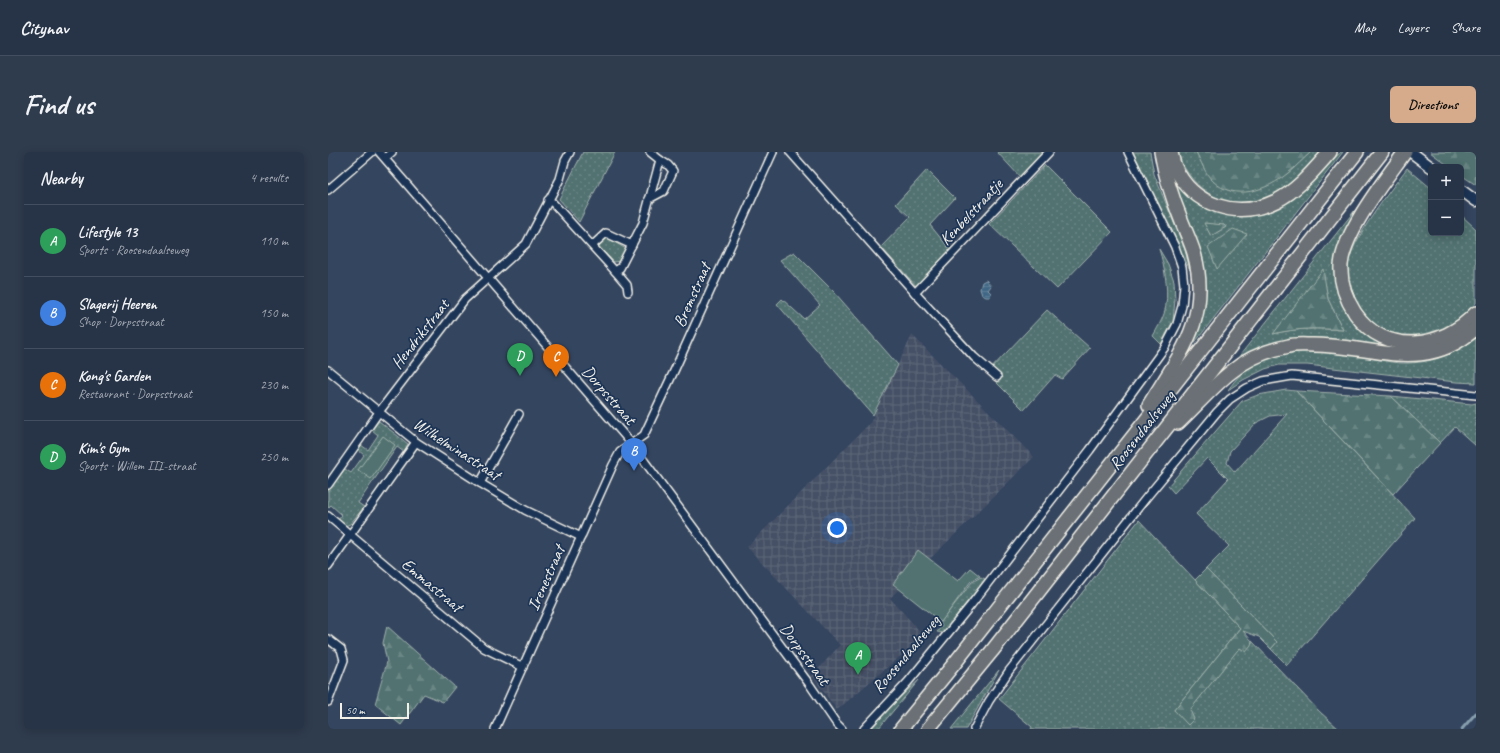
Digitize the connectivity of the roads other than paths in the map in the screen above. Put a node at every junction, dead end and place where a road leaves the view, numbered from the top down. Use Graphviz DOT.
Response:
graph roads {
  1 [pos="372,152"];
  2 [pos="379,152"];
  3 [pos="392,152"];
  4 [pos="570,152"];
  5 [pos="650,152"];
  6 [pos="773,152"];
  7 [pos="790,152"];
  8 [pos="1049,152"];
  9 [pos="1128,152"];
  10 [pos="1160,152"];
  11 [pos="1171,152"];
  12 [pos="1330,152"];
  13 [pos="1356,152"];
  14 [pos="1382,152"];
  15 [pos="1405,152"];
  16 [pos="1411,152"];
  17 [pos="384,158"];
  18 [pos="660,160"];
  19 [pos="1428,166"];
  20 [pos="328,190"];
  21 [pos="1464,192"];
  22 [pos="649,198"];
  23 [pos="548,200"];
  24 [pos="1476,201"];
  25 [pos="593,245"];
  26 [pos="632,245"];
  27 [pos="616,271"];
  28 [pos="488,277"];
  29 [pos="628,292"];
  30 [pos="915,293"];
  31 [pos="1476,313"];
  32 [pos="1476,328"];
  33 [pos="328,370"];
  34 [pos="997,377"];
  35 [pos="1476,395"];
  36 [pos="379,412"];
  37 [pos="519,414"];
  38 [pos="416,442"];
  39 [pos="631,444"];
  40 [pos="1117,457"];
  41 [pos="1143,458"];
  42 [pos="480,483"];
  43 [pos="328,485"];
  44 [pos="328,516"];
  45 [pos="349,534"];
  46 [pos="581,537"];
  47 [pos="328,566"];
  48 [pos="328,639"];
  49 [pos="523,667"];
  50 [pos="328,702"];
  51 [pos="904,725"];
  52 [pos="495,729"];
  53 [pos="842,729"];
  54 [pos="864,729"];
  55 [pos="929,729"];
  56 [pos="974,729"];
  1 -- 20 [label="street"];
  2 -- 17 [label="street, Dorpsstraat"];
  3 -- 17 [label="street"];
  4 -- 23 [label="street, Hendrikstraat"];
  5 -- 18 [label="street"];
  6 -- 39 [label="street, Bremstraat"];
  7 -- 30 [label="street"];
  8 -- 30 [label="street, Kenbelstraatje"];
  9 -- 54 [label="street, Roosendaalseweg"];
  10 -- 40 [label="highway"];
  11 -- 12 [label="highway"];
  13 -- 40 [label="highway, Roosendaalseweg"];
  14 -- 41 [label="highway, Roosendaalseweg"];
  15 -- 31 [label="highway"];
  16 -- 19 [label="street"];
  17 -- 28 [label="street, Dorpsstraat"];
  18 -- 22 [label="street"];
  18 -- 22 [label="street"];
  21 -- 24 [label="street"];
  22 -- 26 [label="street"];
  23 -- 25 [label="street"];
  23 -- 28 [label="street, Hendrikstraat"];
  25 -- 26 [label="street"];
  25 -- 27 [label="street"];
  26 -- 27 [label="street"];
  27 -- 29 [label="street"];
  28 -- 36 [label="street, Hendrikstraat"];
  28 -- 39 [label="street, Dorpsstraat"];
  30 -- 34 [label="street"];
  32 -- 41 [label="highway"];
  33 -- 36 [label="street, Wilhelminastraat"];
  35 -- 56 [label="street"];
  36 -- 38 [label="street, Wilhelminastraat"];
  36 -- 43 [label="street, Hendrikstraat"];
  37 -- 42 [label="street"];
  38 -- 42 [label="street, Wilhelminastraat"];
  38 -- 45 [label="street"];
  39 -- 46 [label="street, Irenestraat"];
  39 -- 53 [label="street, Dorpsstraat"];
  40 -- 51 [label="highway, Roosendaalseweg"];
  41 -- 55 [label="highway, Roosendaalseweg"];
  42 -- 46 [label="street, Wilhelminastraat"];
  44 -- 45 [label="street, Emmastraat"];
  45 -- 47 [label="street"];
  45 -- 49 [label="street, Emmastraat"];
  46 -- 49 [label="street, Irenestraat"];
  48 -- 50 [label="street"];
  49 -- 52 [label="street, Irenestraat"];
}
